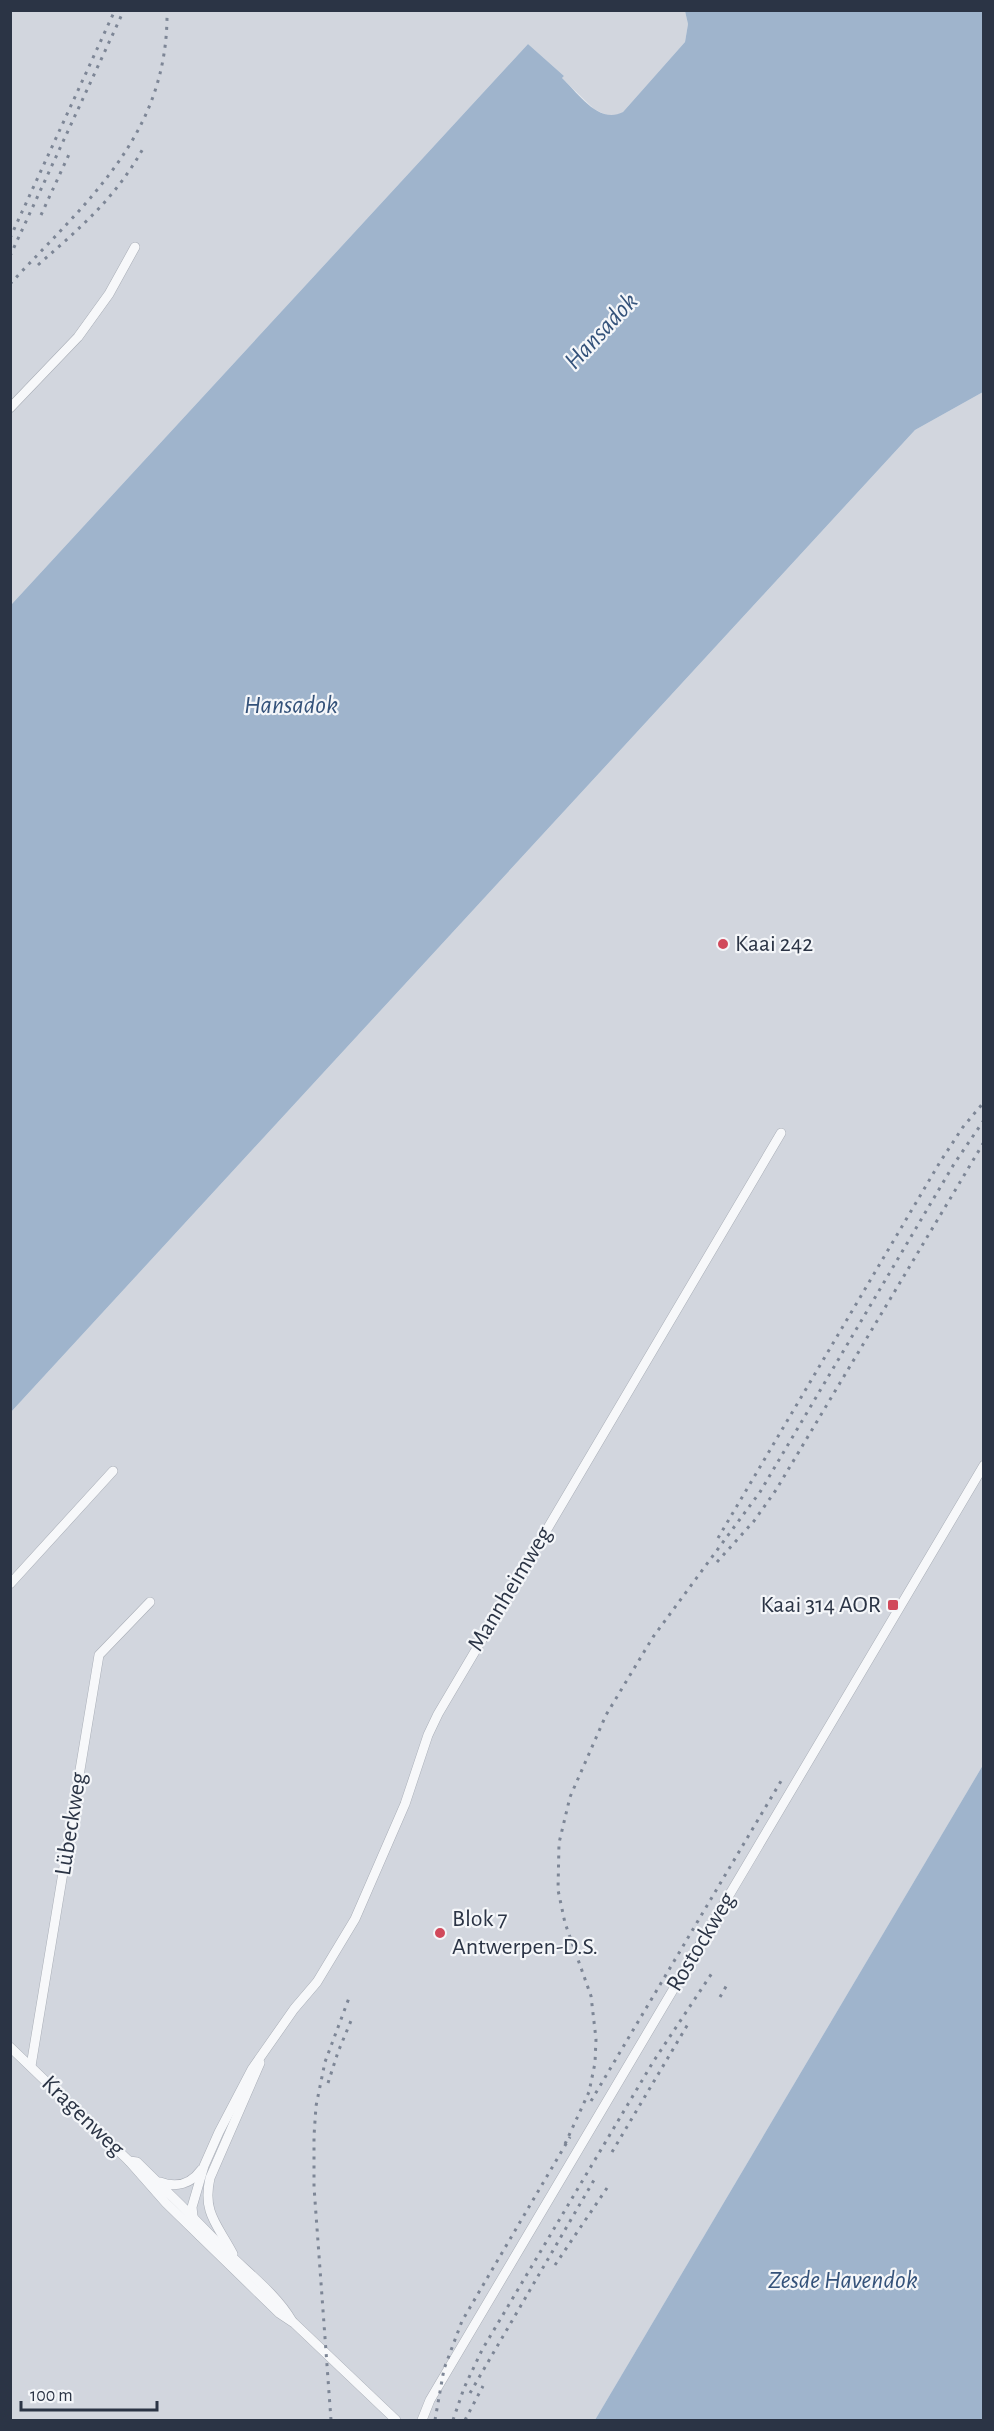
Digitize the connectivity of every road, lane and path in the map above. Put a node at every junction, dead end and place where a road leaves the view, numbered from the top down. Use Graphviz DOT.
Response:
graph roads {
  1 [pos="135,247"];
  2 [pos="10,408"];
  3 [pos="781,1133"];
  4 [pos="984,1465"];
  5 [pos="113,1471"];
  6 [pos="10,1584"];
  7 [pos="150,1602"];
  8 [pos="10,2047"];
  9 [pos="263,2054"];
  10 [pos="31,2066"];
  11 [pos="204,2166"];
  12 [pos="210,2178"];
  13 [pos="154,2183"];
  14 [pos="194,2196"];
  15 [pos="177,2200"];
  16 [pos="191,2214"];
  17 [pos="200,2236"];
  18 [pos="237,2261"];
  19 [pos="294,2323"];
  20 [pos="396,2421"];
  21 [pos="422,2421"];
  1 -- 2 [label="street"];
  3 -- 9 [label="street, Mannheimweg"];
  4 -- 21 [label="street, Rostockweg"];
  5 -- 6 [label="street"];
  7 -- 10 [label="street, Lübeckweg"];
  8 -- 10 [label="street, Kragenweg"];
  9 -- 11 [label="street, Mannheimweg"];
  9 -- 12 [label="street, Mannheimweg"];
  10 -- 13 [label="street, Kragenweg"];
  11 -- 13 [label="street"];
  11 -- 14 [label="street"];
  12 -- 14 [label="street, Mannheimweg"];
  12 -- 18 [label="street, Mannheimweg"];
  13 -- 15 [label="street"];
  13 -- 17 [label="street, Kragenweg"];
  14 -- 15 [label="street"];
  14 -- 16 [label="street"];
  15 -- 16 [label="street, Kragenweg"];
  16 -- 17 [label="street, Kragenweg"];
  16 -- 18 [label="street, Kragenweg"];
  17 -- 19 [label="street, Kragenweg"];
  18 -- 19 [label="street, Kragenweg"];
  19 -- 20 [label="street, Kragenweg"];
}
